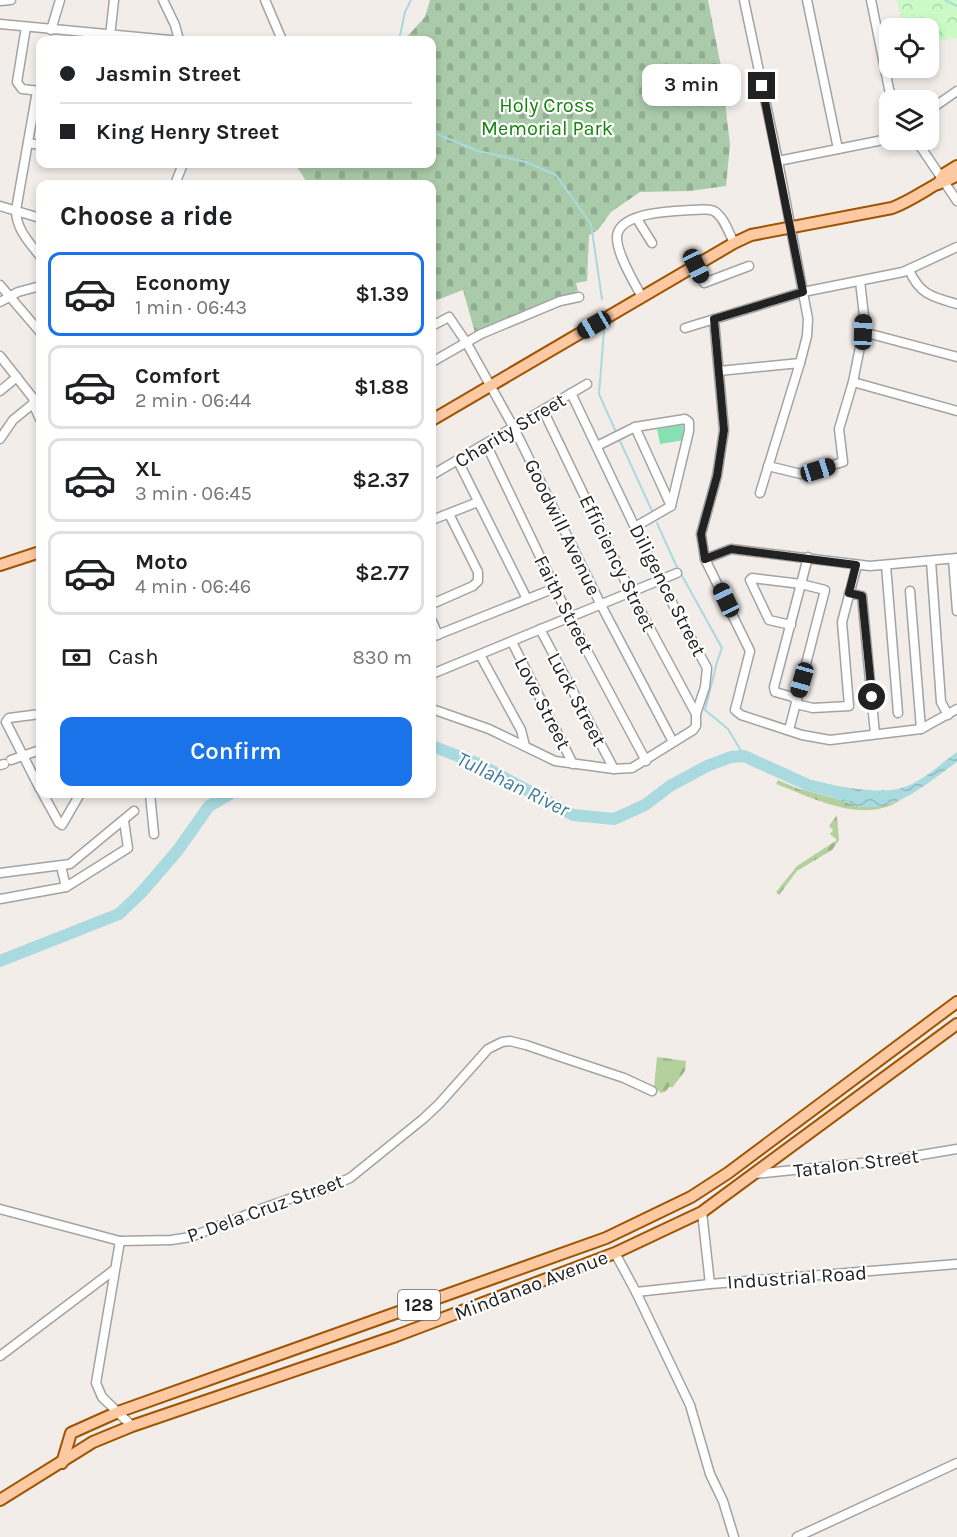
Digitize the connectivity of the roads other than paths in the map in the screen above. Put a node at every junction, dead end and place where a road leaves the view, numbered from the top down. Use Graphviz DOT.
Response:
graph roads {
  1 [pos="11,0"];
  2 [pos="60,0"];
  3 [pos="114,0"];
  4 [pos="163,0"];
  5 [pos="265,0"];
  6 [pos="744,0"];
  7 [pos="807,0"];
  8 [pos="871,0"];
  9 [pos="0,1"];
  10 [pos="0,24"];
  11 [pos="26,27"];
  12 [pos="51,30"];
  13 [pos="110,36"];
  14 [pos="178,36"];
  15 [pos="280,36"];
  16 [pos="889,90"];
  17 [pos="36,91"];
  18 [pos="957,91"];
  19 [pos="939,103"];
  20 [pos="36,105"];
  21 [pos="879,139"];
  22 [pos="28,143"];
  23 [pos="36,144"];
  24 [pos="838,149"];
  25 [pos="922,150"];
  26 [pos="778,161"];
  27 [pos="957,166"];
  28 [pos="957,175"];
  29 [pos="941,181"];
  30 [pos="957,201"];
  31 [pos="0,206"];
  32 [pos="16,210"];
  33 [pos="36,217"];
  34 [pos="636,219"];
  35 [pos="790,227"];
  36 [pos="652,243"];
  37 [pos="734,243"];
  38 [pos="957,247"];
  39 [pos="36,251"];
  40 [pos="696,266"];
  41 [pos="749,266"];
  42 [pos="909,270"];
  43 [pos="860,281"];
  44 [pos="0,285"];
  45 [pos="36,287"];
  46 [pos="803,292"];
  47 [pos="10,297"];
  48 [pos="579,297"];
  49 [pos="642,297"];
  50 [pos="0,302"];
  51 [pos="957,304"];
  52 [pos="714,319"];
  53 [pos="436,324"];
  54 [pos="36,327"];
  55 [pos="685,328"];
  56 [pos="863,332"];
  57 [pos="466,342"];
  58 [pos="0,356"];
  59 [pos="957,357"];
  60 [pos="436,360"];
  61 [pos="800,363"];
  62 [pos="719,371"];
  63 [pos="17,377"];
  64 [pos="853,382"];
  65 [pos="587,384"];
  66 [pos="491,386"];
  67 [pos="1,388"];
  68 [pos="571,393"];
  69 [pos="36,400"];
  70 [pos="36,402"];
  71 [pos="543,410"];
  72 [pos="957,411"];
  73 [pos="436,418"];
  74 [pos="514,428"];
  75 [pos="635,428"];
  76 [pos="0,439"];
  77 [pos="486,444"];
  78 [pos="597,446"];
  79 [pos="458,461"];
  80 [pos="768,466"];
  81 [pos="436,473"];
  82 [pos="760,493"];
  83 [pos="478,502"];
  84 [pos="671,506"];
  85 [pos="448,514"];
  86 [pos="436,518"];
  87 [pos="635,527"];
  88 [pos="36,553"];
  89 [pos="808,557"];
  90 [pos="705,559"];
  91 [pos="955,559"];
  92 [pos="931,561"];
  93 [pos="0,565"];
  94 [pos="856,565"];
  95 [pos="886,565"];
  96 [pos="677,573"];
  97 [pos="660,580"];
  98 [pos="801,584"];
  99 [pos="555,588"];
  100 [pos="909,591"];
  101 [pos="631,592"];
  102 [pos="849,593"];
  103 [pos="527,599"];
  104 [pos="436,602"];
  105 [pos="601,605"];
  106 [pos="957,611"];
  107 [pos="569,617"];
  108 [pos="791,625"];
  109 [pos="540,629"];
  110 [pos="436,636"];
  111 [pos="512,642"];
  112 [pos="480,655"];
  113 [pos="436,672"];
  114 [pos="796,701"];
  115 [pos="957,709"];
  116 [pos="436,710"];
  117 [pos="898,713"];
  118 [pos="696,714"];
  119 [pos="36,715"];
  120 [pos="948,715"];
  121 [pos="921,729"];
  122 [pos="789,730"];
  123 [pos="875,734"];
  124 [pos="673,742"];
  125 [pos="525,746"];
  126 [pos="36,751"];
  127 [pos="22,755"];
  128 [pos="646,761"];
  129 [pos="5,763"];
  130 [pos="573,764"];
  131 [pos="614,769"];
  132 [pos="36,781"];
  133 [pos="45,798"];
  134 [pos="78,798"];
  135 [pos="150,798"];
  136 [pos="134,811"];
  137 [pos="124,821"];
  138 [pos="154,834"];
  139 [pos="61,866"];
  140 [pos="0,873"];
  141 [pos="66,887"];
  142 [pos="0,899"];
  143 [pos="957,1002"];
  144 [pos="957,1024"];
  145 [pos="652,1091"];
  146 [pos="957,1149"];
  147 [pos="755,1174"];
  148 [pos="0,1209"];
  149 [pos="702,1212"];
  150 [pos="120,1241"];
  151 [pos="615,1253"];
  152 [pos="957,1264"];
  153 [pos="114,1270"];
  154 [pos="710,1284"];
  155 [pos="636,1292"];
  156 [pos="441,1298"];
  157 [pos="448,1316"];
  158 [pos="0,1356"];
  159 [pos="219,1377"];
  160 [pos="225,1395"];
  161 [pos="118,1412"];
  162 [pos="132,1426"];
  163 [pos="62,1463"];
  164 [pos="957,1463"];
  165 [pos="0,1500"];
  166 [pos="734,1537"];
  167 [pos="797,1537"];
  1 -- 9 [label="street"];
  2 -- 12 [label="street"];
  3 -- 13 [label="street"];
  4 -- 14 [label="street"];
  5 -- 15 [label="street"];
  6 -- 26 [label="street"];
  7 -- 24 [label="street"];
  8 -- 16 [label="street"];
  10 -- 11 [label="street"];
  11 -- 12 [label="street"];
  11 -- 17 [label="street"];
  12 -- 13 [label="street"];
  18 -- 19 [label="street"];
  20 -- 22 [label="street"];
  21 -- 24 [label="street"];
  22 -- 23 [label="street"];
  22 -- 32 [label="street"];
  24 -- 26 [label="street"];
  25 -- 29 [label="street"];
  26 -- 35 [label="street"];
  27 -- 29 [label="main road"];
  28 -- 29 [label="main road"];
  29 -- 30 [label="street"];
  29 -- 35 [label="main road"];
  31 -- 32 [label="street"];
  32 -- 33 [label="street"];
  32 -- 39 [label="street"];
  34 -- 36 [label="street"];
  34 -- 37 [label="street"];
  34 -- 49 [label="street"];
  35 -- 37 [label="main road"];
  35 -- 46 [label="street"];
  37 -- 40 [label="main road"];
  38 -- 42 [label="street"];
  40 -- 41 [label="street"];
  40 -- 49 [label="main road"];
  42 -- 43 [label="street"];
  42 -- 51 [label="street"];
  43 -- 46 [label="street"];
  43 -- 56 [label="street"];
  44 -- 47 [label="street"];
  45 -- 47 [label="street"];
  46 -- 52 [label="street"];
  46 -- 61 [label="street"];
  47 -- 50 [label="street"];
  47 -- 54 [label="street"];
  48 -- 57 [label="street"];
  49 -- 66 [label="main road"];
  52 -- 55 [label="street"];
  52 -- 62 [label="street"];
  53 -- 57 [label="street, Goodwill Avenue"];
  56 -- 59 [label="street"];
  56 -- 64 [label="street"];
  57 -- 60 [label="street"];
  57 -- 66 [label="street, Goodwill Avenue"];
  58 -- 63 [label="street"];
  61 -- 62 [label="street"];
  61 -- 80 [label="street"];
  62 -- 90 [label="street"];
  63 -- 67 [label="street"];
  63 -- 69 [label="street"];
  64 -- 72 [label="street"];
  64 -- 80 [label="street"];
  65 -- 68 [label="street, Charity Street"];
  66 -- 73 [label="main road"];
  66 -- 74 [label="street, Goodwill Avenue"];
  68 -- 71 [label="street, Charity Street"];
  68 -- 78 [label="street, Diligence Street"];
  70 -- 76 [label="street"];
  71 -- 74 [label="street, Charity Street"];
  71 -- 101 [label="street, Efficiency Street"];
  74 -- 77 [label="street, Charity Street"];
  74 -- 105 [label="street, Goodwill Avenue"];
  75 -- 78 [label="street"];
  75 -- 84 [label="street"];
  75 -- 84 [label="street"];
  77 -- 79 [label="street, Charity Street"];
  77 -- 99 [label="street, Faith Street"];
  78 -- 87 [label="street, Diligence Street"];
  79 -- 81 [label="street, Charity Street"];
  79 -- 83 [label="street"];
  80 -- 82 [label="street"];
  83 -- 85 [label="street"];
  83 -- 103 [label="street"];
  84 -- 87 [label="street"];
  85 -- 86 [label="street"];
  85 -- 104 [label="street"];
  87 -- 97 [label="street, Diligence Street"];
  88 -- 93 [label="main road"];
  89 -- 90 [label="street"];
  89 -- 94 [label="street"];
  89 -- 98 [label="street"];
  90 -- 122 [label="street"];
  91 -- 92 [label="street"];
  91 -- 106 [label="street"];
  92 -- 95 [label="street"];
  92 -- 120 [label="street"];
  94 -- 95 [label="street"];
  94 -- 102 [label="street"];
  95 -- 117 [label="street"];
  96 -- 97 [label="street"];
  97 -- 101 [label="street"];
  97 -- 118 [label="street, Diligence Street"];
  98 -- 108 [label="street"];
  98 -- 108 [label="street"];
  98 -- 114 [label="street"];
  99 -- 103 [label="street"];
  99 -- 107 [label="street, Faith Street"];
  100 -- 121 [label="street"];
  101 -- 105 [label="street"];
  101 -- 118 [label="street, Efficiency Street"];
  102 -- 114 [label="street"];
  102 -- 123 [label="street"];
  103 -- 110 [label="street"];
  105 -- 107 [label="street"];
  105 -- 124 [label="street, Goodwill Avenue"];
  107 -- 109 [label="street"];
  107 -- 128 [label="street, Faith Street"];
  108 -- 114 [label="street"];
  109 -- 111 [label="street"];
  109 -- 131 [label="street, Luck Street"];
  111 -- 112 [label="street"];
  111 -- 130 [label="street, Love Street"];
  112 -- 113 [label="street"];
  112 -- 125 [label="street"];
  114 -- 122 [label="street"];
  115 -- 120 [label="street"];
  116 -- 125 [label="street, Diligence Street"];
  118 -- 124 [label="street, Diligence Street"];
  119 -- 127 [label="street"];
  120 -- 121 [label="street"];
  121 -- 123 [label="street"];
  122 -- 123 [label="street"];
  124 -- 128 [label="street, Diligence Street"];
  125 -- 130 [label="street, Diligence Street"];
  126 -- 127 [label="street"];
  127 -- 129 [label="street"];
  127 -- 132 [label="street"];
  128 -- 131 [label="street, Diligence Street"];
  130 -- 131 [label="street, Diligence Street"];
  133 -- 134 [label="street"];
  135 -- 138 [label="street"];
  136 -- 137 [label="street"];
  137 -- 139 [label="street"];
  137 -- 141 [label="street"];
  139 -- 140 [label="street"];
  139 -- 141 [label="street"];
  141 -- 142 [label="street"];
  143 -- 156 [label="main road, Mindanao Avenue / 128"];
  144 -- 147 [label="main road, Mindanao Avenue / 128"];
  145 -- 150 [label="street, P. Dela Cruz Street"];
  146 -- 147 [label="street, Tatalon Street"];
  147 -- 149 [label="main road, Mindanao Avenue / 128"];
  148 -- 150 [label="street, P. Dela Cruz Street"];
  149 -- 151 [label="main road, Mindanao Avenue / 128"];
  149 -- 154 [label="street"];
  150 -- 153 [label="street"];
  151 -- 155 [label="street"];
  151 -- 157 [label="main road, Mindanao Avenue / 128"];
  152 -- 154 [label="street, Industrial Road"];
  153 -- 158 [label="street"];
  153 -- 161 [label="street"];
  154 -- 155 [label="street, Industrial Road"];
  155 -- 166 [label="street"];
  156 -- 157 [label="main road"];
  156 -- 159 [label="main road, Mindanao Avenue / 128"];
  157 -- 160 [label="main road, Mindanao Avenue / 128"];
  159 -- 160 [label="main road"];
  159 -- 161 [label="main road, Mindanao Avenue / 128"];
  160 -- 162 [label="main road, Mindanao Avenue / 128"];
  161 -- 162 [label="street"];
  161 -- 163 [label="main road, Mindanao Avenue / 128"];
  162 -- 163 [label="main road, Mindanao Avenue / 128"];
  163 -- 165 [label="main road, Mindanao Avenue / 128"];
  164 -- 167 [label="street"];
}
